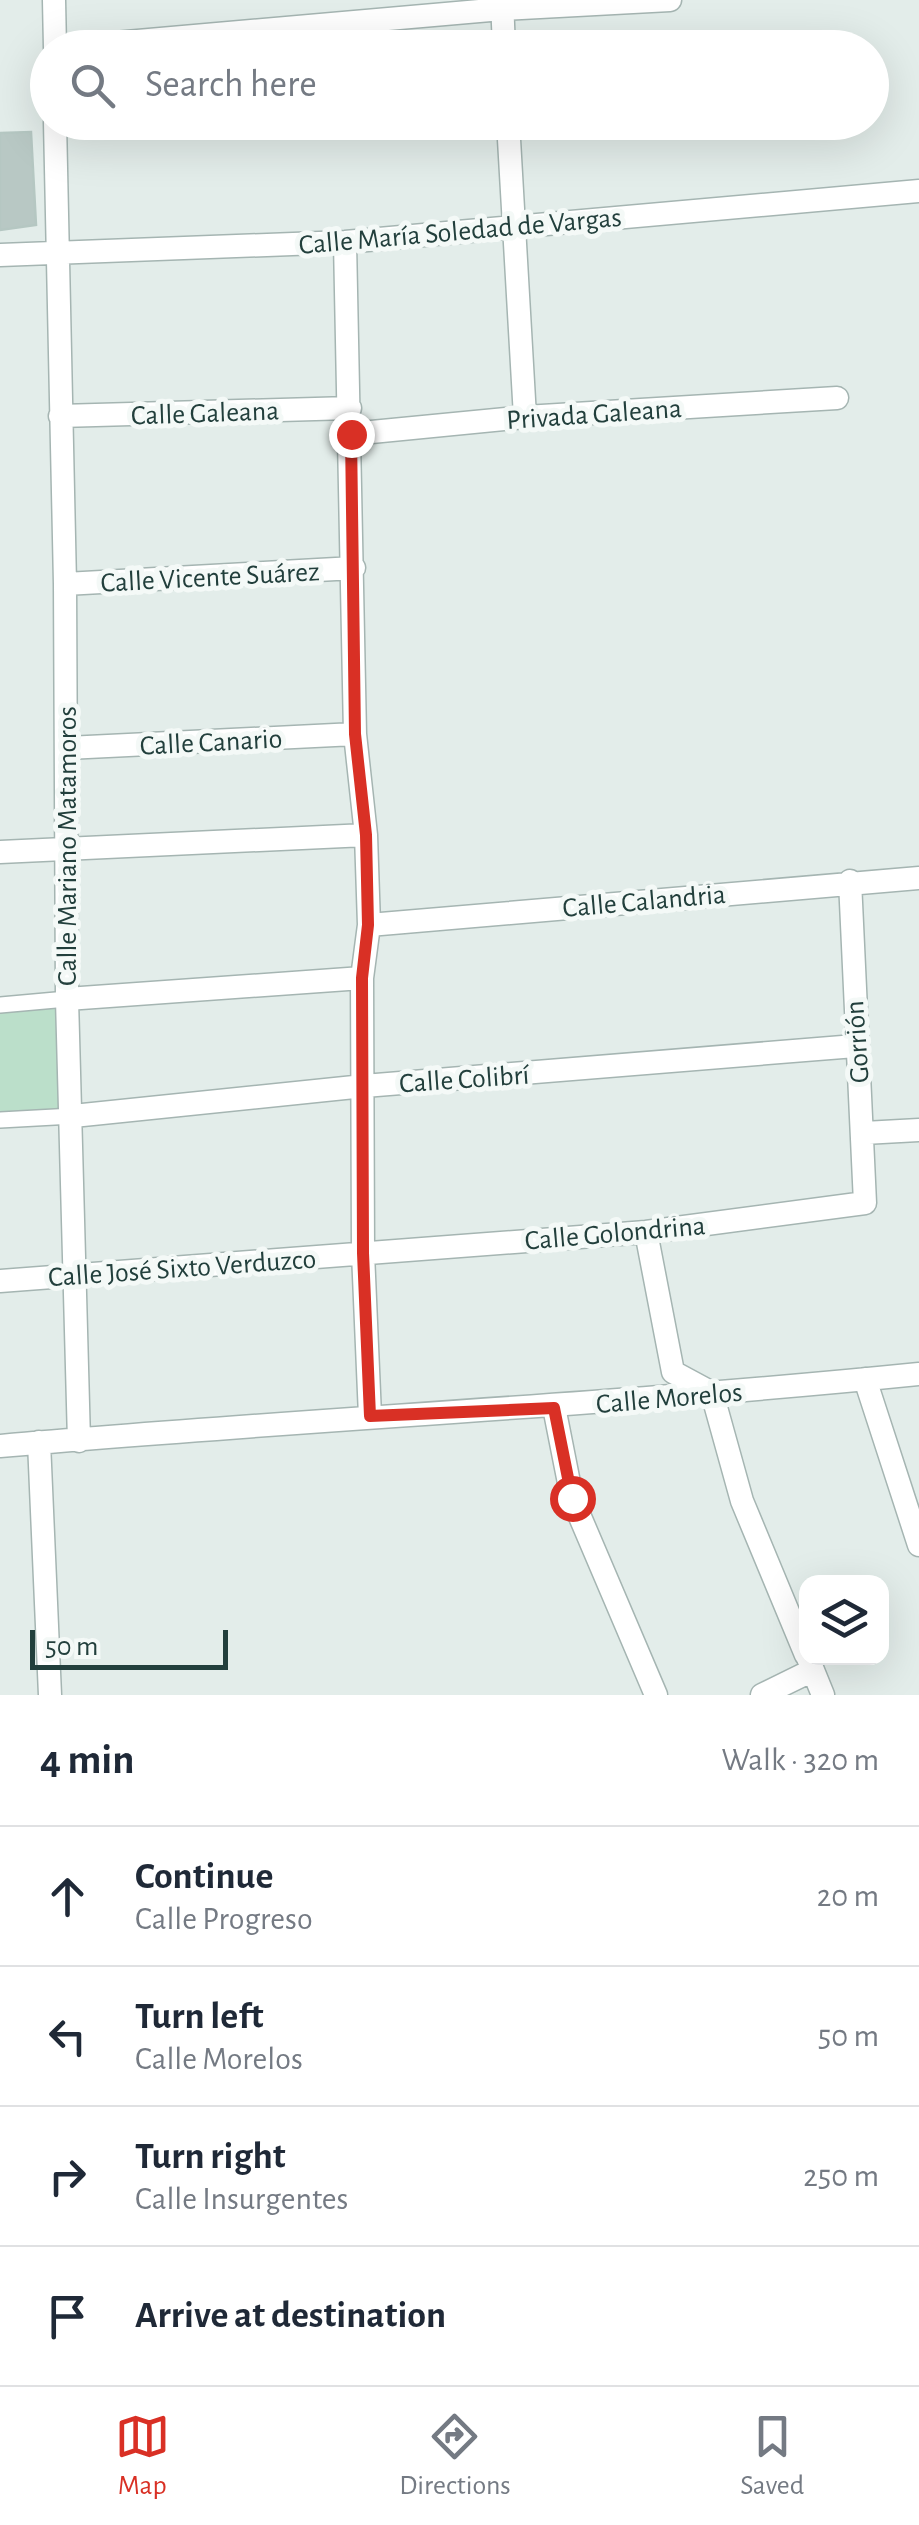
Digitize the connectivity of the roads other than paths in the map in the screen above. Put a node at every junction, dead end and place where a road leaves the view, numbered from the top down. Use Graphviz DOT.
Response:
graph roads {
  1 [pos="54,0"];
  2 [pos="670,0"];
  3 [pos="502,4"];
  4 [pos="55,30"];
  5 [pos="238,30"];
  6 [pos="503,30"];
  7 [pos="55,140"];
  8 [pos="509,140"];
  9 [pos="919,192"];
  10 [pos="513,227"];
  11 [pos="345,242"];
  12 [pos="56,252"];
  13 [pos="0,254"];
  14 [pos="838,398"];
  15 [pos="350,408"];
  16 [pos="60,416"];
  17 [pos="526,417"];
  18 [pos="351,434"];
  19 [pos="354,568"];
  20 [pos="65,584"];
  21 [pos="355,734"];
  22 [pos="67,748"];
  23 [pos="366,835"];
  24 [pos="67,848"];
  25 [pos="0,852"];
  26 [pos="919,878"];
  27 [pos="850,881"];
  28 [pos="368,925"];
  29 [pos="362,978"];
  30 [pos="66,999"];
  31 [pos="0,1005"];
  32 [pos="855,1046"];
  33 [pos="364,1086"];
  34 [pos="73,1116"];
  35 [pos="0,1120"];
  36 [pos="919,1130"];
  37 [pos="864,1132"];
  38 [pos="865,1202"];
  39 [pos="646,1232"];
  40 [pos="363,1253"];
  41 [pos="74,1275"];
  42 [pos="0,1281"];
  43 [pos="919,1374"];
  44 [pos="866,1379"];
  45 [pos="712,1392"];
  46 [pos="554,1408"];
  47 [pos="370,1416"];
  48 [pos="79,1440"];
  49 [pos="39,1442"];
  50 [pos="0,1446"];
  51 [pos="919,1545"];
  52 [pos="799,1637"];
  53 [pos="803,1665"];
  54 [pos="811,1665"];
  55 [pos="50,1695"];
  56 [pos="656,1695"];
  57 [pos="762,1695"];
  58 [pos="824,1695"];
  1 -- 4 [label="street"];
  2 -- 3 [label="street"];
  3 -- 5 [label="street"];
  3 -- 6 [label="street"];
  7 -- 12 [label="street, Calle Mariano Matamoros"];
  8 -- 10 [label="street"];
  9 -- 10 [label="street, Calle María Soledad de Vargas"];
  10 -- 11 [label="street, Calle María Soledad de Vargas"];
  10 -- 17 [label="street"];
  11 -- 12 [label="street, Calle María Soledad de Vargas"];
  11 -- 15 [label="street"];
  12 -- 13 [label="street, Calle María Soledad de Vargas"];
  12 -- 16 [label="street, Calle Mariano Matamoros"];
  14 -- 17 [label="street, Privada Galeana"];
  15 -- 16 [label="street, Calle Galeana"];
  15 -- 18 [label="street"];
  16 -- 20 [label="street, Calle Mariano Matamoros"];
  17 -- 18 [label="street, Privada Galeana"];
  18 -- 19 [label="street"];
  19 -- 20 [label="street, Calle Vicente Suárez"];
  19 -- 21 [label="street"];
  20 -- 22 [label="street, Calle Mariano Matamoros"];
  21 -- 22 [label="street, Calle Canario"];
  21 -- 23 [label="street"];
  22 -- 24 [label="street, Calle Mariano Matamoros"];
  23 -- 24 [label="street"];
  23 -- 28 [label="street"];
  24 -- 25 [label="street"];
  24 -- 30 [label="street, Calle Mariano Matamoros"];
  26 -- 27 [label="street, Calle Calandria"];
  27 -- 28 [label="street, Calle Calandria"];
  27 -- 32 [label="street, Gorrión"];
  28 -- 29 [label="street"];
  29 -- 30 [label="street"];
  29 -- 33 [label="street"];
  30 -- 31 [label="street"];
  30 -- 34 [label="street, Calle Mariano Matamoros"];
  32 -- 33 [label="street, Calle Colibrí"];
  32 -- 37 [label="street, Gorrión"];
  33 -- 34 [label="street, Calle Colibrí"];
  33 -- 40 [label="street"];
  34 -- 35 [label="street"];
  34 -- 41 [label="street, Calle Mariano Matamoros"];
  36 -- 37 [label="street"];
  37 -- 38 [label="street, Gorrión"];
  38 -- 39 [label="street, Calle Golondrina"];
  39 -- 40 [label="street, Calle Golondrina"];
  39 -- 45 [label="street"];
  40 -- 41 [label="street, Calle José Sixto Verduzco"];
  40 -- 47 [label="street"];
  41 -- 42 [label="street, Calle José Sixto Verduzco"];
  41 -- 48 [label="street, Calle Mariano Matamoros"];
  43 -- 44 [label="street, Calle Morelos"];
  44 -- 45 [label="street, Calle Morelos"];
  44 -- 51 [label="street"];
  45 -- 46 [label="street, Calle Morelos"];
  45 -- 52 [label="street"];
  46 -- 47 [label="street, Calle Morelos"];
  46 -- 56 [label="street"];
  47 -- 48 [label="street, Calle Morelos"];
  48 -- 49 [label="street, Calle Morelos"];
  49 -- 50 [label="street, Calle Morelos"];
  49 -- 55 [label="street"];
  53 -- 57 [label="street"];
  54 -- 58 [label="street"];
}
